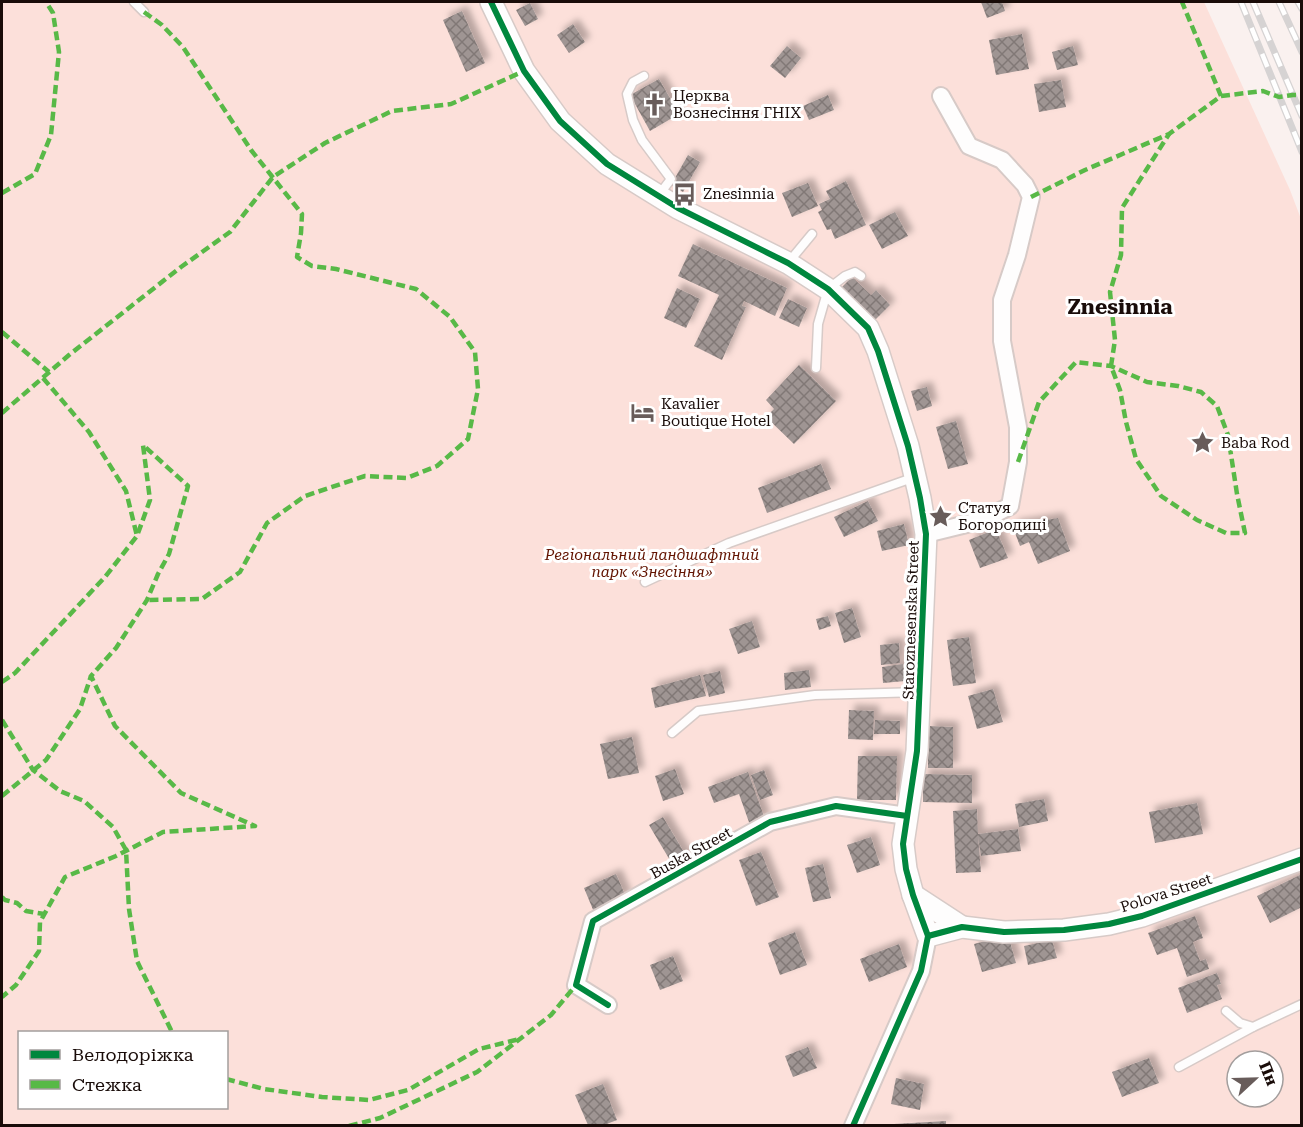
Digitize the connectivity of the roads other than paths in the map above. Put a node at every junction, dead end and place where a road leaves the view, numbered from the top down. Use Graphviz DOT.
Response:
graph roads {
  1 [pos="134,2"];
  2 [pos="491,2"];
  3 [pos="144,12"];
  4 [pos="644,76"];
  5 [pos="941,96"];
  6 [pos="658,196"];
  7 [pos="812,234"];
  8 [pos="788,263"];
  9 [pos="861,276"];
  10 [pos="828,289"];
  11 [pos="816,368"];
  12 [pos="915,477"];
  13 [pos="926,534"];
  14 [pos="645,582"];
  15 [pos="920,692"];
  16 [pos="672,733"];
  17 [pos="907,816"];
  18 [pos="1302,859"];
  19 [pos="913,896"];
  20 [pos="962,927"];
  21 [pos="928,936"];
  22 [pos="1302,1004"];
  23 [pos="608,1005"];
  24 [pos="1226,1011"];
  25 [pos="1253,1027"];
  26 [pos="1179,1066"];
  27 [pos="853,1125"];
  1 -- 3 [label="lane"];
  2 -- 6 [label="street, Staroznesenska Street"];
  4 -- 6 [label="lane"];
  5 -- 13 [label="street"];
  6 -- 8 [label="street, Staroznesenska Street"];
  7 -- 8 [label="lane"];
  8 -- 10 [label="street, Staroznesenska Street"];
  9 -- 10 [label="lane"];
  10 -- 11 [label="lane"];
  10 -- 12 [label="street, Staroznesenska Street"];
  12 -- 13 [label="street, Staroznesenska Street"];
  12 -- 14 [label="lane"];
  13 -- 15 [label="street, Staroznesenska Street"];
  15 -- 16 [label="lane"];
  15 -- 17 [label="street, Staroznesenska Street"];
  17 -- 19 [label="street, Staroznesenska Street"];
  17 -- 23 [label="street, Buska Street"];
  18 -- 20 [label="street, Polova Street"];
  19 -- 20 [label="street"];
  19 -- 21 [label="street, Staroznesenska Street"];
  20 -- 21 [label="street, Polova Street"];
  21 -- 27 [label="street"];
  22 -- 25 [label="lane"];
  24 -- 25 [label="lane"];
  25 -- 26 [label="lane"];
}
